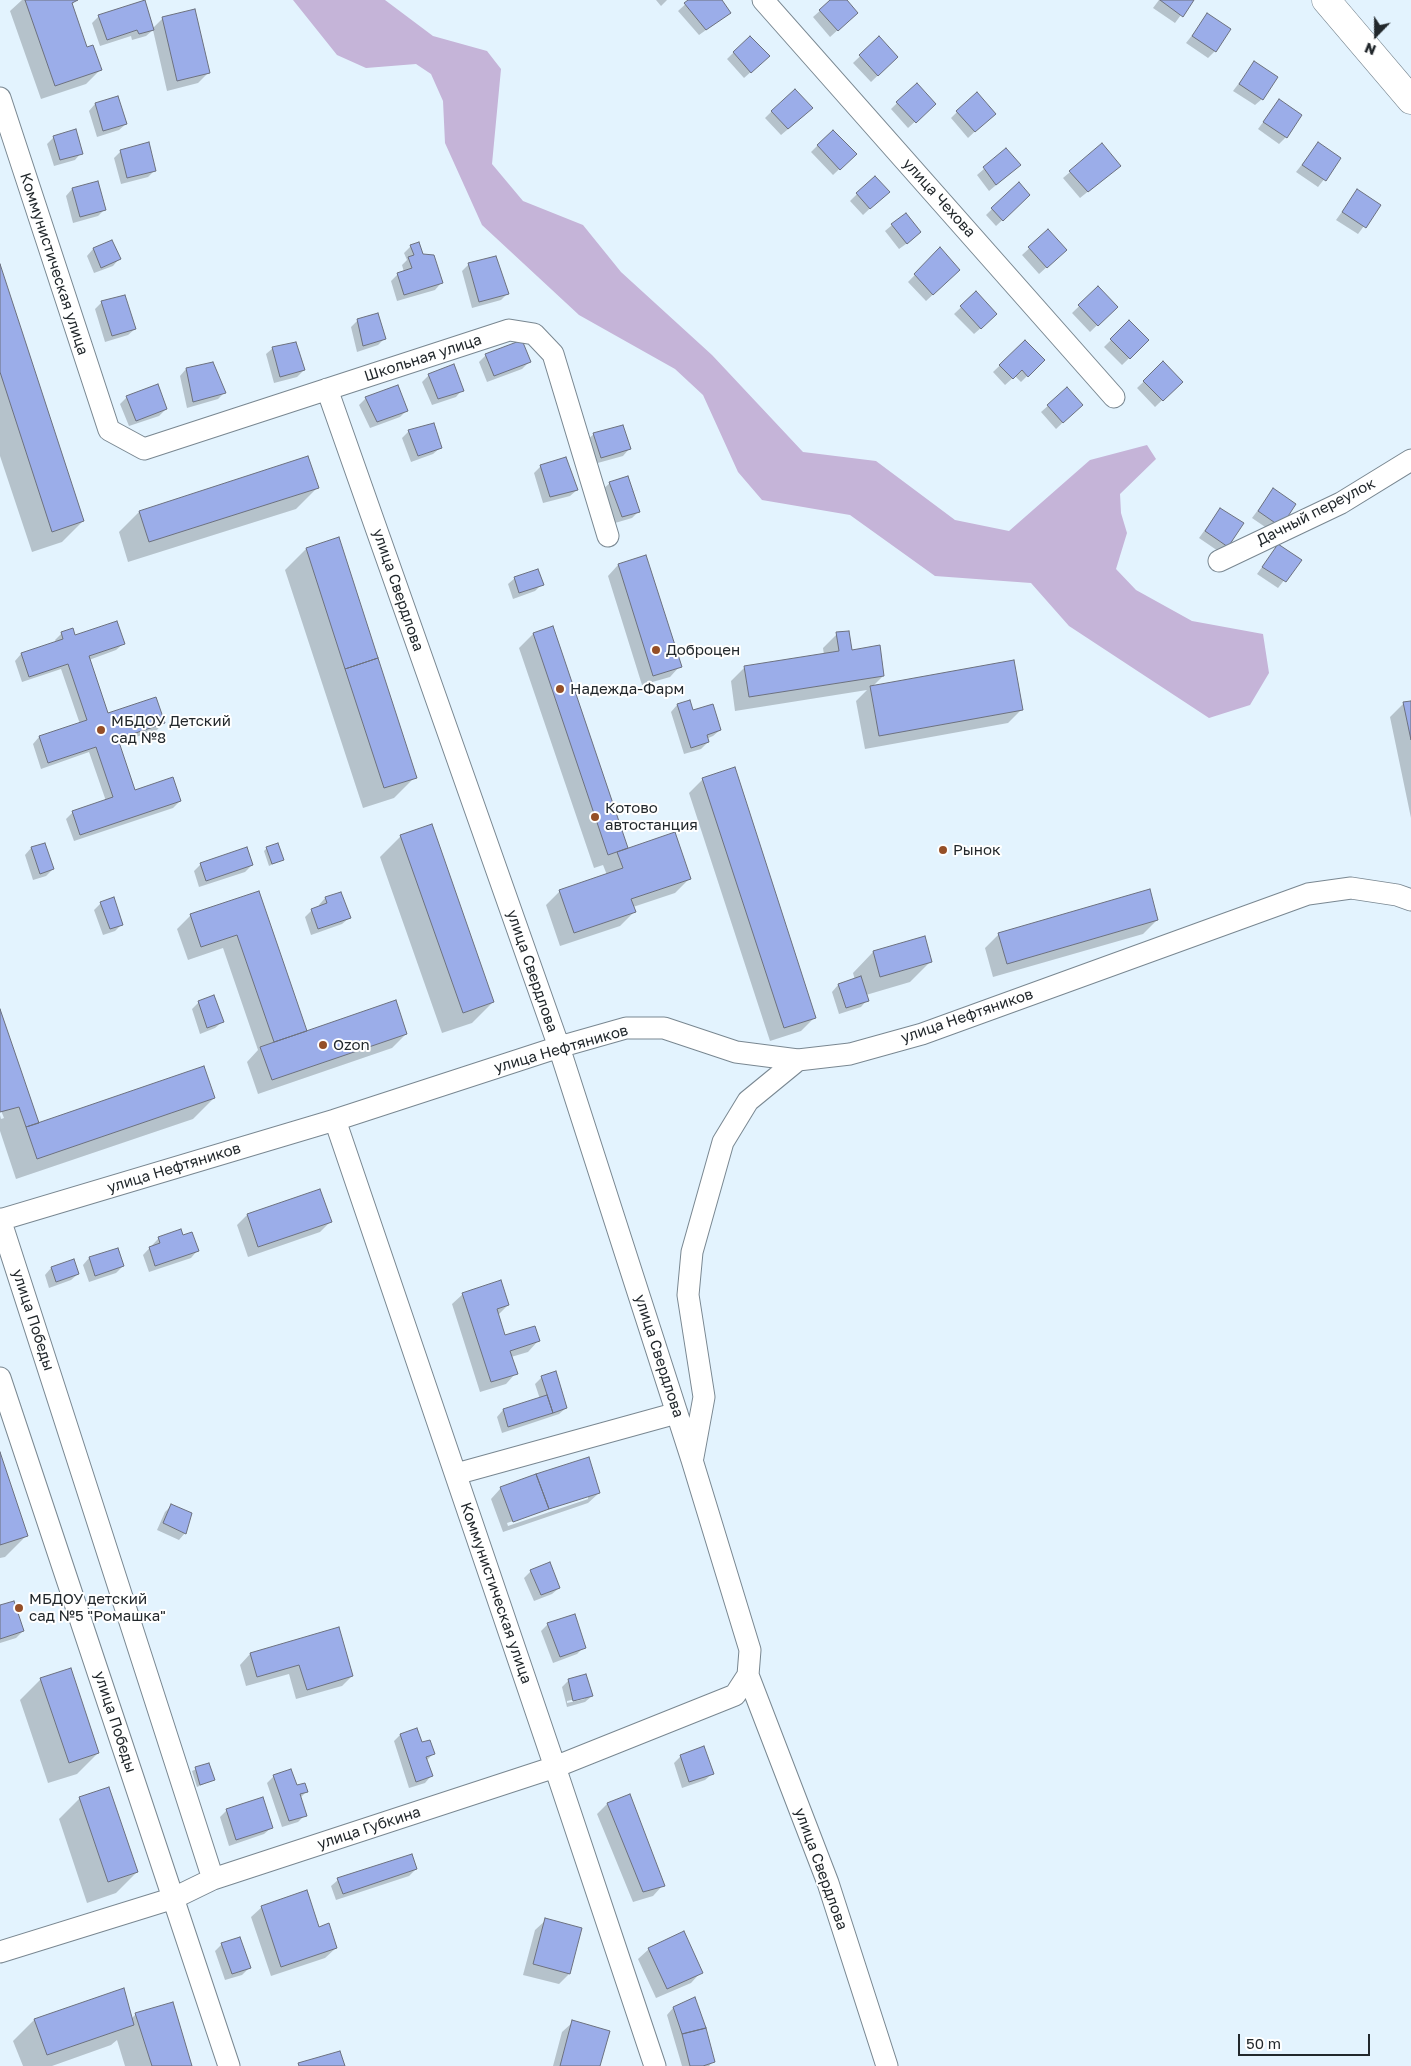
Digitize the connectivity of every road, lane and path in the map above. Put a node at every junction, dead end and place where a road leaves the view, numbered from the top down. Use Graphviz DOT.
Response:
graph roads {
  1 [pos="763,0"];
  2 [pos="1326,0"];
  3 [pos="0,98"];
  4 [pos="1411,100"];
  5 [pos="327,388"];
  6 [pos="1114,397"];
  7 [pos="109,430"];
  8 [pos="1411,460"];
  9 [pos="608,536"];
  10 [pos="1219,561"];
  11 [pos="1411,900"];
  12 [pos="559,1046"];
  13 [pos="798,1060"];
  14 [pos="335,1120"];
  15 [pos="0,1219"];
  16 [pos="0,1378"];
  17 [pos="677,1413"];
  18 [pos="692,1460"];
  19 [pos="456,1474"];
  20 [pos="748,1675"];
  21 [pos="735,1695"];
  22 [pos="555,1767"];
  23 [pos="213,1879"];
  24 [pos="174,1898"];
  25 [pos="0,1952"];
  26 [pos="230,2066"];
  27 [pos="655,2066"];
  28 [pos="887,2066"];
  1 -- 6 [label="street, улица Чехова"];
  2 -- 4 [label="main road"];
  3 -- 7 [label="street, Коммунистическая улица"];
  5 -- 7 [label="street, Школьная улица"];
  5 -- 9 [label="street, Школьная улица"];
  5 -- 12 [label="street, улица Свердлова"];
  8 -- 10 [label="street, Дачный переулок"];
  11 -- 13 [label="street, улица Нефтяников"];
  12 -- 13 [label="street, улица Нефтяников"];
  12 -- 14 [label="street, улица Нефтяников"];
  12 -- 17 [label="street, улица Свердлова"];
  13 -- 18 [label="street"];
  14 -- 15 [label="street, улица Нефтяников"];
  14 -- 19 [label="street, Коммунистическая улица"];
  15 -- 23 [label="street, улица Победы"];
  16 -- 24 [label="street, улица Победы"];
  17 -- 18 [label="street, улица Свердлова"];
  17 -- 19 [label="street"];
  18 -- 20 [label="street, улица Свердлова"];
  19 -- 22 [label="street, Коммунистическая улица"];
  20 -- 21 [label="street, улица Свердлова"];
  20 -- 28 [label="street, улица Свердлова"];
  21 -- 22 [label="street, улица Губкина"];
  22 -- 23 [label="street, улица Губкина"];
  22 -- 27 [label="street, Коммунистическая улица"];
  23 -- 24 [label="street, улица Губкина"];
  24 -- 25 [label="street, улица Губкина"];
  24 -- 26 [label="street, улица Победы"];
}
